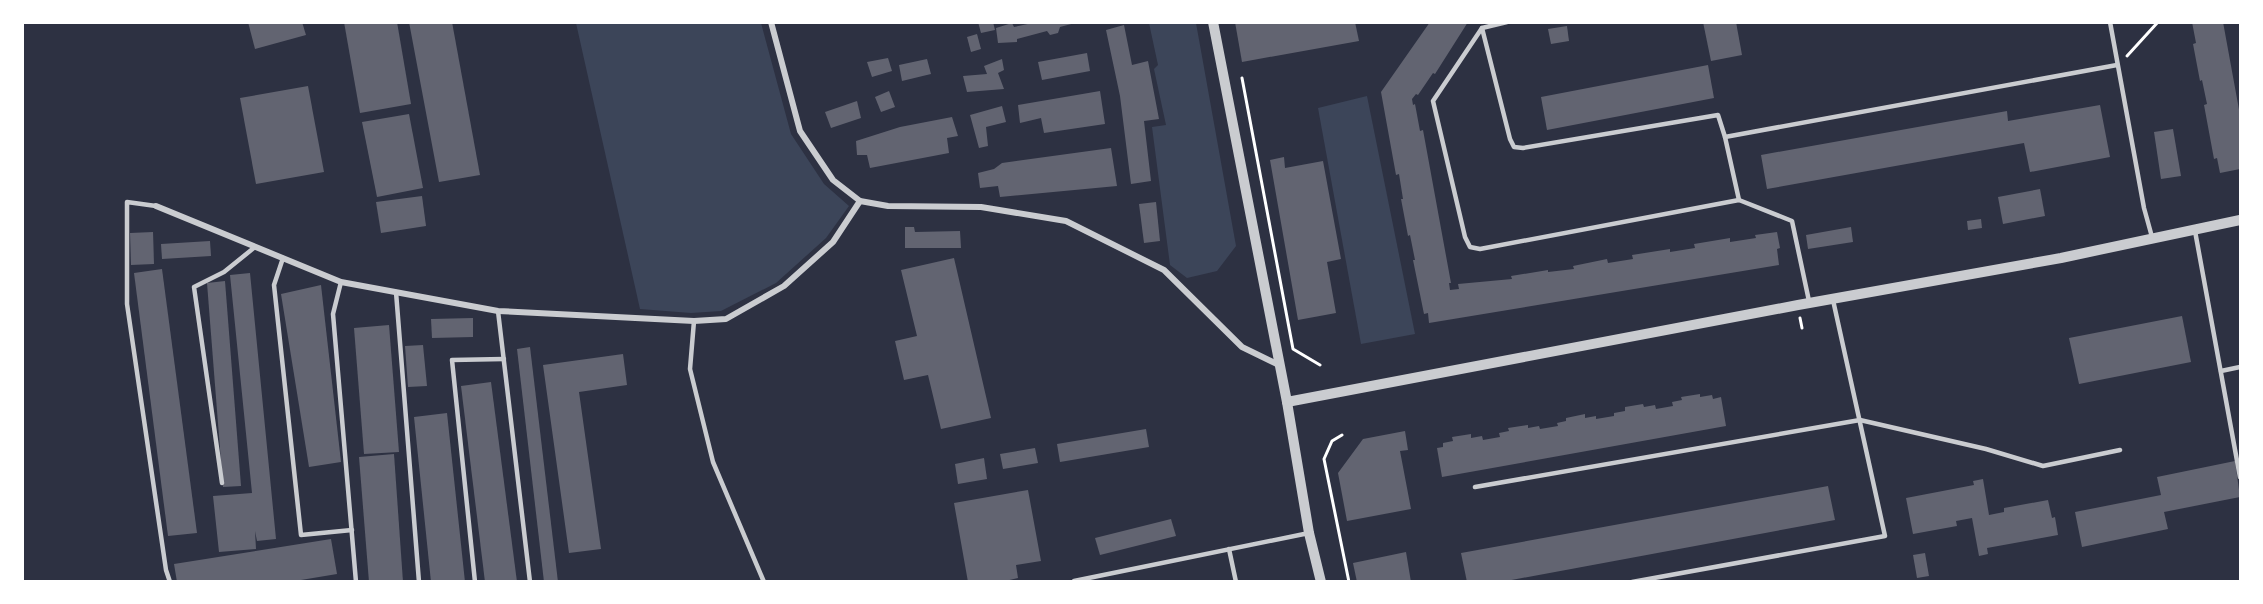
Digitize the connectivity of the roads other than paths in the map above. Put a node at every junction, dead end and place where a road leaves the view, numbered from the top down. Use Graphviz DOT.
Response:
graph roads {
  1 [pos="771,22"];
  2 [pos="1213,22"];
  3 [pos="1507,22"];
  4 [pos="2110,22"];
  5 [pos="1482,28"];
  6 [pos="2117,65"];
  7 [pos="1725,137"];
  8 [pos="1739,200"];
  9 [pos="860,201"];
  10 [pos="156,206"];
  11 [pos="2241,219"];
  12 [pos="2194,228"];
  13 [pos="2152,240"];
  14 [pos="255,247"];
  15 [pos="283,258"];
  16 [pos="340,282"];
  17 [pos="396,292"];
  18 [pos="1833,300"];
  19 [pos="1810,304"];
  20 [pos="498,310"];
  21 [pos="694,321"];
  22 [pos="504,359"];
  23 [pos="1279,364"];
  24 [pos="2241,367"];
  25 [pos="2220,370"];
  26 [pos="1287,402"];
  27 [pos="1860,420"];
  28 [pos="2120,450"];
  29 [pos="2241,477"];
  30 [pos="222,483"];
  31 [pos="1475,487"];
  32 [pos="352,530"];
  33 [pos="1309,533"];
  34 [pos="1229,549"];
  35 [pos="1074,581"];
  36 [pos="170,582"];
  37 [pos="356,582"];
  38 [pos="419,582"];
  39 [pos="475,582"];
  40 [pos="530,582"];
  41 [pos="764,582"];
  42 [pos="1236,582"];
  43 [pos="1321,582"];
  44 [pos="1632,582"];
  1 -- 9 [label="street"];
  2 -- 23 [label="street"];
  3 -- 5 [label="lane"];
  4 -- 6 [label="lane"];
  5 -- 7 [label="lane"];
  5 -- 8 [label="lane"];
  6 -- 7 [label="lane"];
  6 -- 13 [label="lane"];
  7 -- 8 [label="lane"];
  8 -- 19 [label="lane"];
  9 -- 21 [label="street"];
  9 -- 23 [label="street"];
  10 -- 14 [label="street"];
  10 -- 36 [label="lane"];
  11 -- 12 [label="street"];
  12 -- 13 [label="street"];
  12 -- 25 [label="lane"];
  13 -- 18 [label="street"];
  14 -- 15 [label="street"];
  14 -- 30 [label="lane"];
  15 -- 16 [label="street"];
  15 -- 32 [label="lane"];
  16 -- 17 [label="street"];
  16 -- 32 [label="lane"];
  17 -- 20 [label="street"];
  17 -- 38 [label="lane"];
  18 -- 19 [label="street"];
  18 -- 27 [label="lane"];
  19 -- 26 [label="street"];
  20 -- 21 [label="street"];
  20 -- 22 [label="lane"];
  21 -- 41 [label="lane"];
  22 -- 39 [label="lane"];
  22 -- 40 [label="lane"];
  23 -- 26 [label="street"];
  24 -- 25 [label="lane"];
  25 -- 29 [label="lane"];
  26 -- 33 [label="street"];
  27 -- 28 [label="lane"];
  27 -- 31 [label="lane"];
  27 -- 44 [label="lane"];
  32 -- 37 [label="lane"];
  33 -- 34 [label="lane"];
  33 -- 43 [label="street"];
  34 -- 35 [label="lane"];
  34 -- 42 [label="lane"];
}
